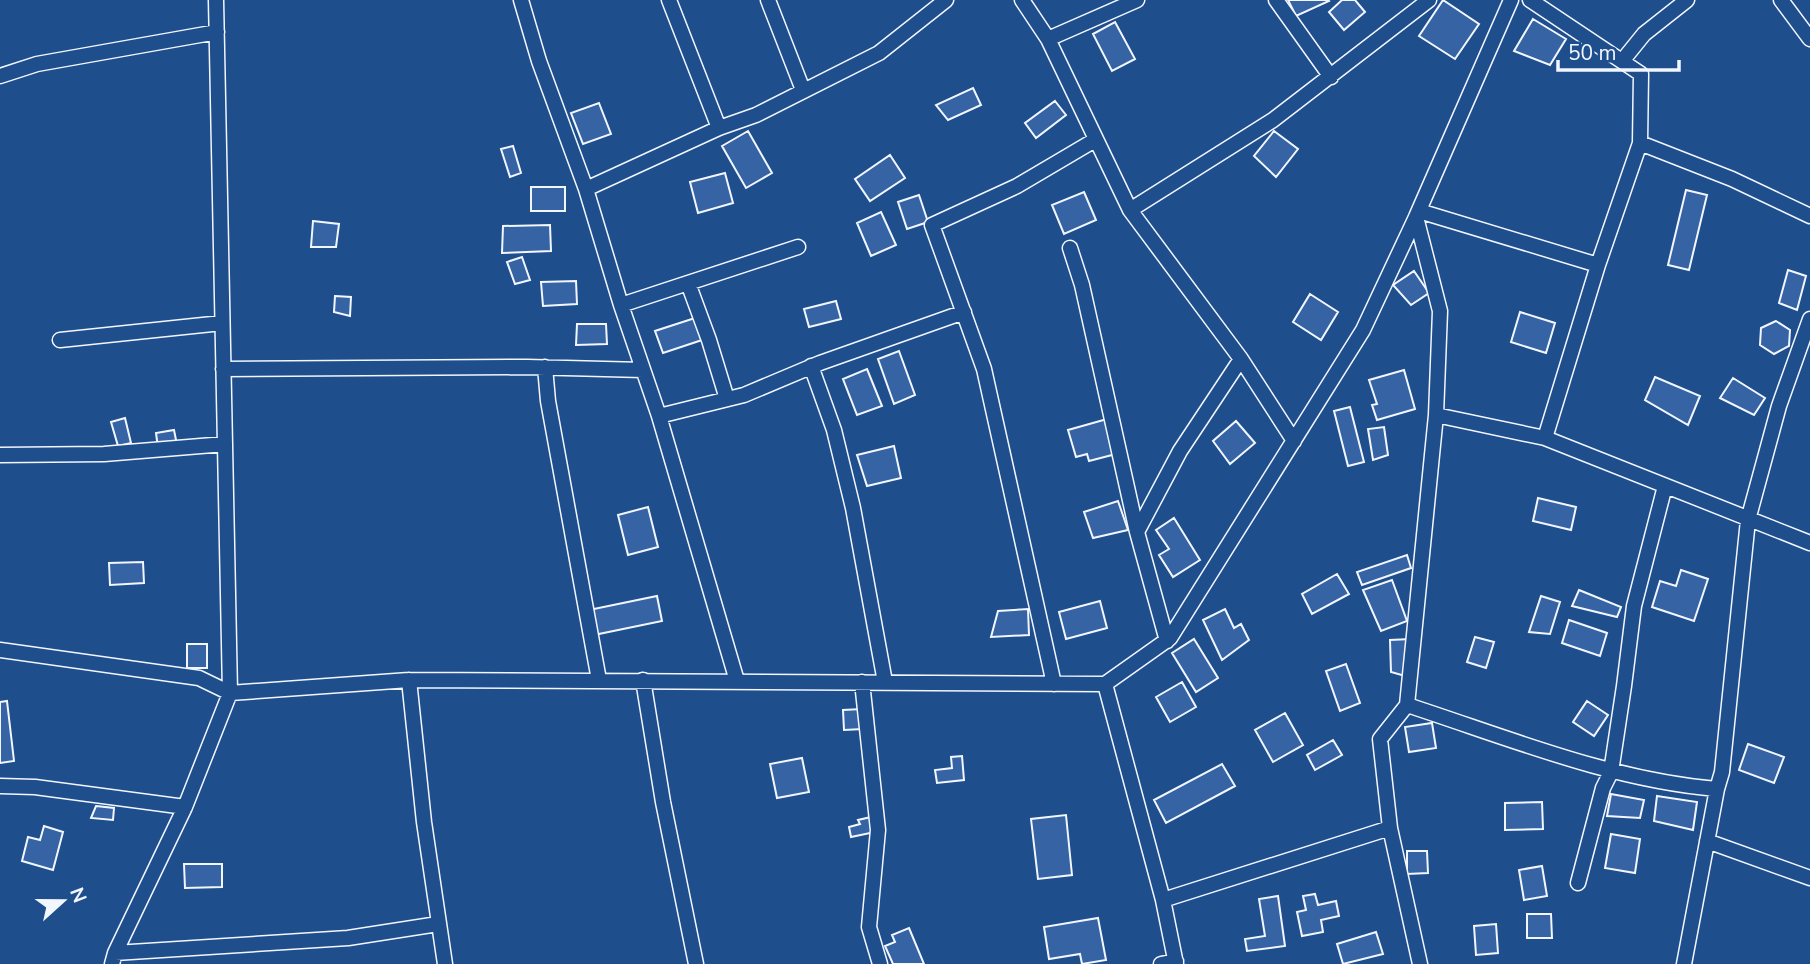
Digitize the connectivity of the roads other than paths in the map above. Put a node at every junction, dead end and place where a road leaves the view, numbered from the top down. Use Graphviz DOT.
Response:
graph roads {
  1 [pos="216,0"];
  2 [pos="521,0"];
  3 [pos="669,0"];
  4 [pos="768,0"];
  5 [pos="946,0"];
  6 [pos="1022,0"];
  7 [pos="1137,0"];
  8 [pos="1276,0"];
  9 [pos="1429,0"];
  10 [pos="1511,0"];
  11 [pos="1530,0"];
  12 [pos="1687,0"];
  13 [pos="1781,0"];
  14 [pos="217,33"];
  15 [pos="1048,39"];
  16 [pos="1810,39"];
  17 [pos="1623,60"];
  18 [pos="0,76"];
  19 [pos="1331,77"];
  20 [pos="803,90"];
  21 [pos="719,128"];
  22 [pos="1096,140"];
  23 [pos="1640,143"];
  24 [pos="586,189"];
  25 [pos="1130,210"];
  26 [pos="1418,214"];
  27 [pos="1810,216"];
  28 [pos="798,247"];
  29 [pos="1070,248"];
  30 [pos="1598,265"];
  31 [pos="688,283"];
  32 [pos="621,305"];
  33 [pos="964,312"];
  34 [pos="1810,319"];
  35 [pos="222,323"];
  36 [pos="60,340"];
  37 [pos="1241,359"];
  38 [pos="811,366"];
  39 [pos="545,368"];
  40 [pos="223,369"];
  41 [pos="643,370"];
  42 [pos="727,399"];
  43 [pos="1436,415"];
  44 [pos="659,416"];
  45 [pos="1545,438"];
  46 [pos="1294,441"];
  47 [pos="225,444"];
  48 [pos="0,454"];
  49 [pos="1665,486"];
  50 [pos="1748,520"];
  51 [pos="1137,531"];
  52 [pos="1810,543"];
  53 [pos="1167,641"];
  54 [pos="0,650"];
  55 [pos="409,680"];
  56 [pos="599,680"];
  57 [pos="643,680"];
  58 [pos="737,681"];
  59 [pos="862,682"];
  60 [pos="885,682"];
  61 [pos="1054,684"];
  62 [pos="1105,684"];
  63 [pos="230,693"];
  64 [pos="1407,705"];
  65 [pos="1611,772"];
  66 [pos="0,786"];
  67 [pos="1717,789"];
  68 [pos="185,807"];
  69 [pos="1390,828"];
  70 [pos="1707,841"];
  71 [pos="1810,878"];
  72 [pos="1577,883"];
  73 [pos="1163,900"];
  74 [pos="438,924"];
  75 [pos="114,958"];
  76 [pos="1171,963"];
  77 [pos="445,964"];
  78 [pos="696,964"];
  79 [pos="880,964"];
  80 [pos="1420,964"];
  81 [pos="1684,964"];
  1 -- 14 [label="street"];
  2 -- 24 [label="street"];
  3 -- 21 [label="street"];
  4 -- 20 [label="street"];
  5 -- 20 [label="street"];
  6 -- 15 [label="street"];
  7 -- 15 [label="street"];
  8 -- 19 [label="street"];
  9 -- 19 [label="street"];
  10 -- 26 [label="street"];
  11 -- 17 [label="street"];
  12 -- 17 [label="street"];
  13 -- 16 [label="street"];
  14 -- 18 [label="street"];
  14 -- 35 [label="street"];
  15 -- 22 [label="street"];
  17 -- 23 [label="street"];
  19 -- 25 [label="street"];
  20 -- 21 [label="street"];
  21 -- 24 [label="street"];
  22 -- 25 [label="street"];
  22 -- 33 [label="street"];
  23 -- 27 [label="street"];
  23 -- 30 [label="street"];
  24 -- 32 [label="street"];
  25 -- 37 [label="street"];
  26 -- 30 [label="street"];
  26 -- 43 [label="street"];
  26 -- 46 [label="street"];
  28 -- 31 [label="street"];
  29 -- 51 [label="street"];
  30 -- 45 [label="street"];
  31 -- 32 [label="street"];
  31 -- 42 [label="street"];
  32 -- 41 [label="street"];
  33 -- 38 [label="street"];
  33 -- 61 [label="street"];
  34 -- 50 [label="street"];
  35 -- 36 [label="street"];
  35 -- 40 [label="street"];
  37 -- 46 [label="street"];
  37 -- 51 [label="street"];
  38 -- 42 [label="street"];
  38 -- 60 [label="street"];
  39 -- 40 [label="street"];
  39 -- 41 [label="street"];
  39 -- 56 [label="street"];
  40 -- 47 [label="street"];
  41 -- 44 [label="street"];
  42 -- 44 [label="street"];
  43 -- 45 [label="street"];
  43 -- 64 [label="street"];
  44 -- 58 [label="street"];
  45 -- 49 [label="street"];
  46 -- 53 [label="street"];
  47 -- 48 [label="street"];
  47 -- 63 [label="street"];
  49 -- 50 [label="street"];
  49 -- 65 [label="street"];
  50 -- 52 [label="street"];
  50 -- 67 [label="street"];
  51 -- 53 [label="street"];
  53 -- 62 [label="street"];
  54 -- 63 [label="street"];
  55 -- 56 [label="street"];
  55 -- 63 [label="street"];
  55 -- 74 [label="street"];
  56 -- 57 [label="street"];
  57 -- 58 [label="street"];
  57 -- 78 [label="street"];
  58 -- 59 [label="street"];
  59 -- 60 [label="street"];
  59 -- 79 [label="street"];
  60 -- 61 [label="street"];
  61 -- 62 [label="street"];
  62 -- 73 [label="street"];
  63 -- 68 [label="street"];
  64 -- 65 [label="street"];
  64 -- 69 [label="street"];
  65 -- 67 [label="street"];
  65 -- 72 [label="street"];
  66 -- 68 [label="street"];
  67 -- 70 [label="street"];
  68 -- 75 [label="street"];
  69 -- 73 [label="street"];
  69 -- 80 [label="street"];
  70 -- 71 [label="street"];
  70 -- 81 [label="street"];
  73 -- 76 [label="street"];
  74 -- 75 [label="street"];
  74 -- 77 [label="street"];
}
